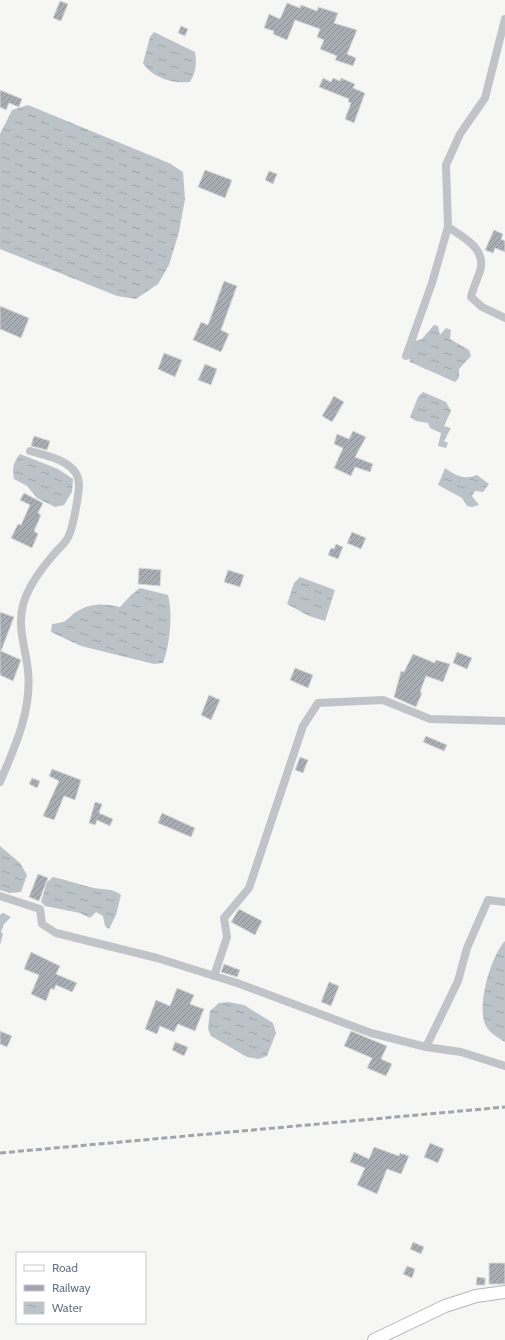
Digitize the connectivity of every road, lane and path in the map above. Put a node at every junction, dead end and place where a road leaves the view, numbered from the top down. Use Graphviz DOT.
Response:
graph roads {
  1 [pos="505,19"];
  2 [pos="448,227"];
  3 [pos="505,318"];
  4 [pos="406,356"];
  5 [pos="30,451"];
  6 [pos="505,721"];
  7 [pos="0,782"];
  8 [pos="0,896"];
  9 [pos="505,902"];
  10 [pos="214,976"];
  11 [pos="426,1047"];
  12 [pos="505,1066"];
  13 [pos="505,1292"];
  14 [pos="374,1340"];
  1 -- 2 [label="street"];
  2 -- 3 [label="street"];
  2 -- 4 [label="street"];
  5 -- 7 [label="street"];
  6 -- 10 [label="street"];
  8 -- 10 [label="street"];
  9 -- 11 [label="street"];
  10 -- 11 [label="street"];
  11 -- 12 [label="street"];
  13 -- 14 [label="main road"];
}
